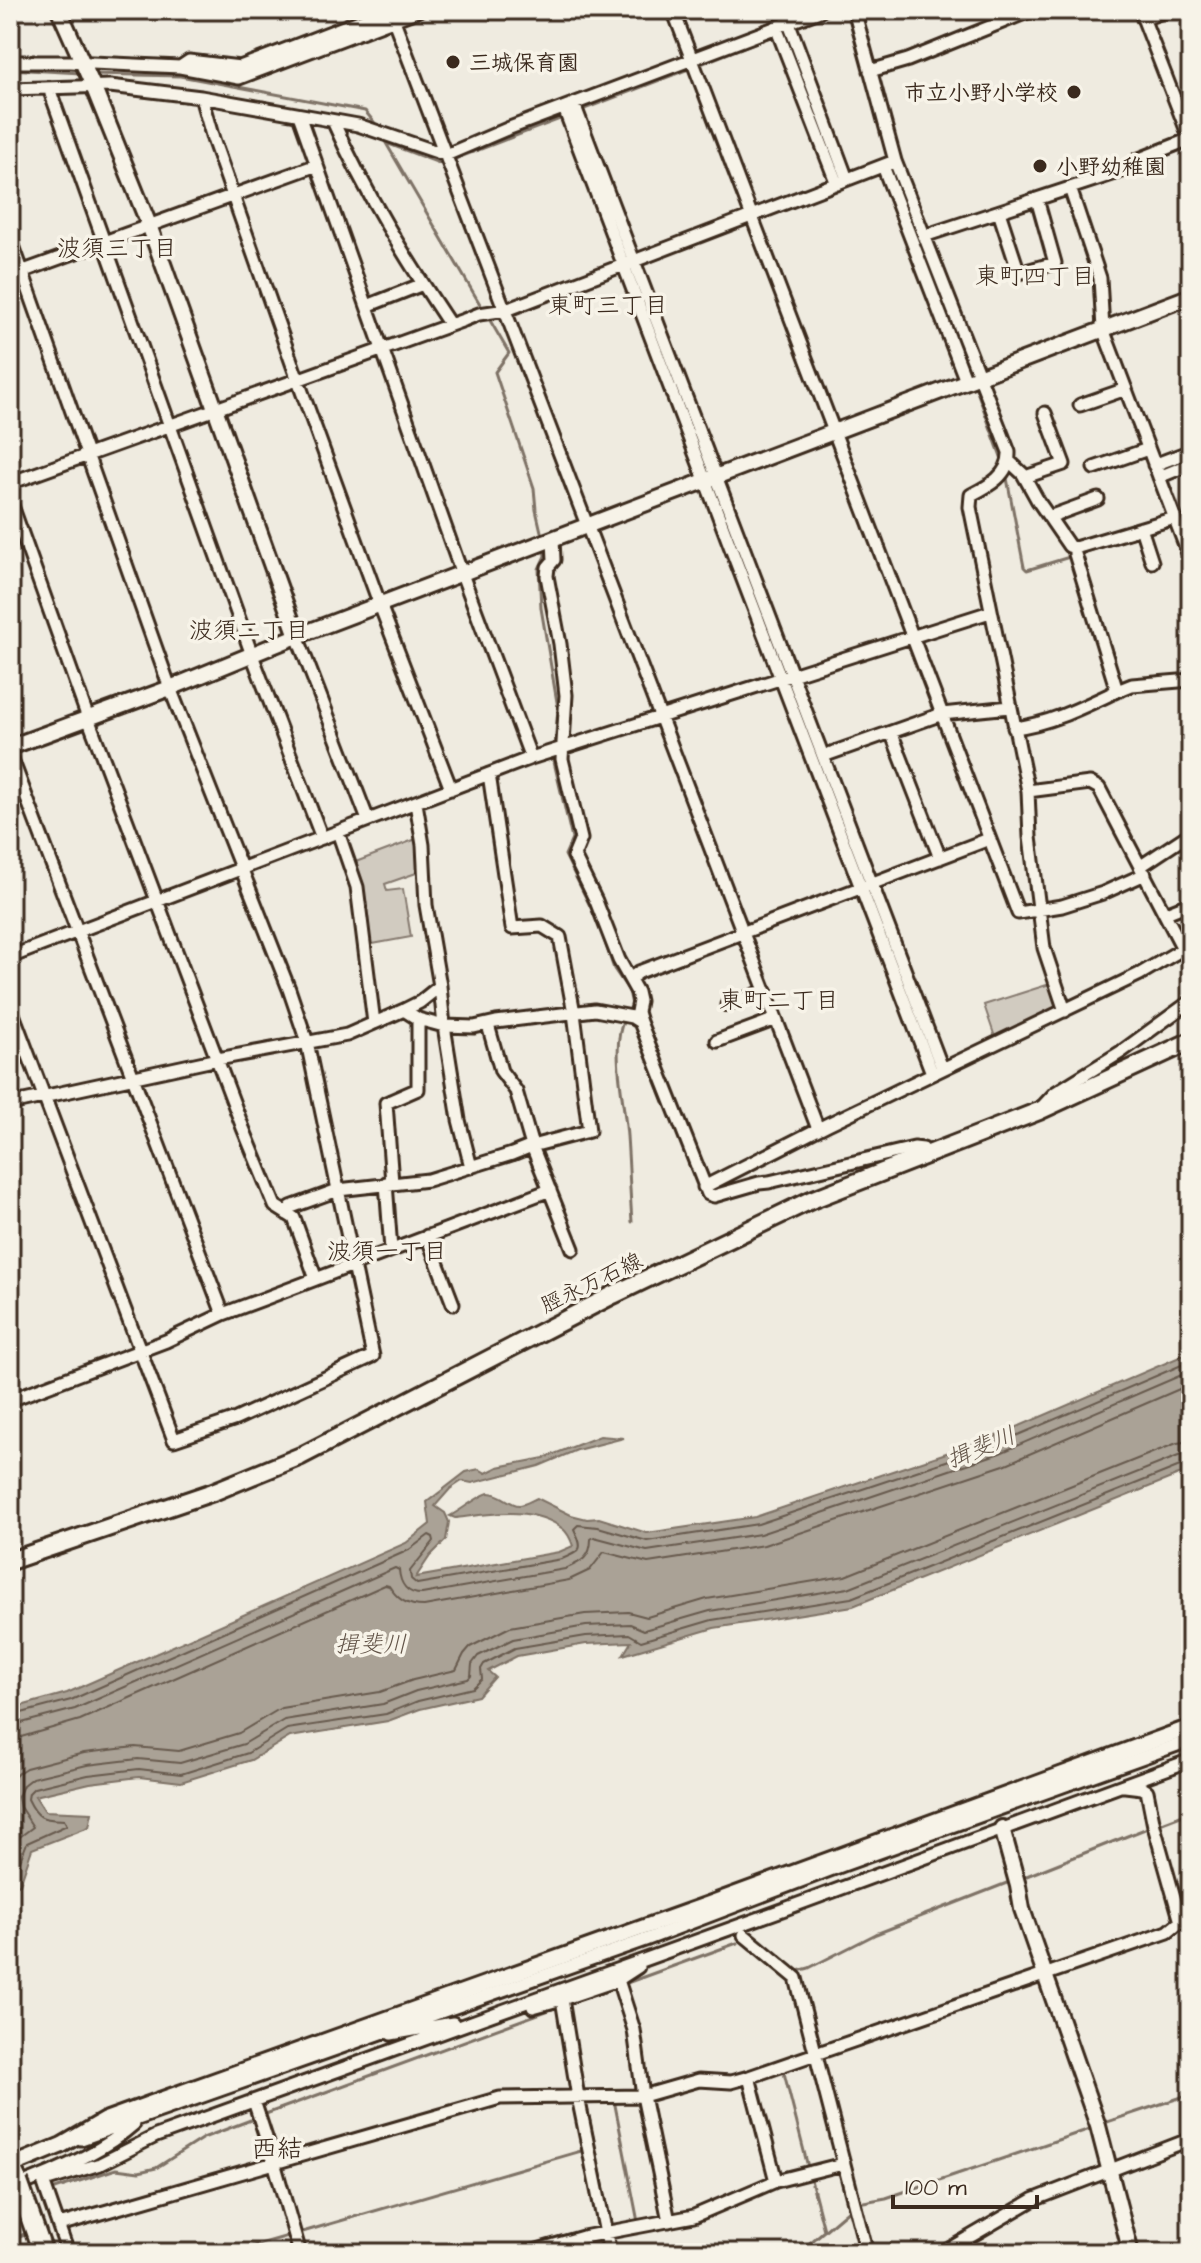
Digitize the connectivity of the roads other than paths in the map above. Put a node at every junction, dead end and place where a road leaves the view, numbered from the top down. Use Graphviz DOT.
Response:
graph roads {
  1 [pos="59,10"];
  2 [pos="419,10"];
  3 [pos="673,10"];
  4 [pos="784,10"];
  5 [pos="822,10"];
  6 [pos="854,10"];
  7 [pos="1030,10"];
  8 [pos="1168,10"];
  9 [pos="391,13"];
  10 [pos="1142,15"];
  11 [pos="789,22"];
  12 [pos="776,27"];
  13 [pos="692,59"];
  14 [pos="10,62"];
  15 [pos="82,63"];
  16 [pos="870,71"];
  17 [pos="93,86"];
  18 [pos="51,88"];
  19 [pos="10,89"];
  20 [pos="201,97"];
  21 [pos="569,106"];
  22 [pos="299,115"];
  23 [pos="333,121"];
  24 [pos="446,155"];
  25 [pos="895,161"];
  26 [pos="317,165"];
  27 [pos="883,166"];
  28 [pos="842,182"];
  29 [pos="1070,188"];
  30 [pos="234,196"];
  31 [pos="1037,199"];
  32 [pos="999,212"];
  33 [pos="750,216"];
  34 [pos="149,225"];
  35 [pos="924,236"];
  36 [pos="10,237"];
  37 [pos="104,242"];
  38 [pos="629,263"];
  39 [pos="22,272"];
  40 [pos="10,276"];
  41 [pos="423,284"];
  42 [pos="1191,296"];
  43 [pos="367,306"];
  44 [pos="506,310"];
  45 [pos="450,325"];
  46 [pos="1103,329"];
  47 [pos="382,350"];
  48 [pos="299,379"];
  49 [pos="972,379"];
  50 [pos="1126,389"];
  51 [pos="1080,405"];
  52 [pos="216,410"];
  53 [pos="1045,413"];
  54 [pos="170,426"];
  55 [pos="834,433"];
  56 [pos="1148,449"];
  57 [pos="1191,451"];
  58 [pos="87,455"];
  59 [pos="1009,461"];
  60 [pos="1191,464"];
  61 [pos="1094,468"];
  62 [pos="1157,471"];
  63 [pos="1025,477"];
  64 [pos="710,480"];
  65 [pos="10,483"];
  66 [pos="1098,499"];
  67 [pos="10,500"];
  68 [pos="1049,517"];
  69 [pos="1175,518"];
  70 [pos="588,526"];
  71 [pos="1141,528"];
  72 [pos="1186,533"];
  73 [pos="553,539"];
  74 [pos="1075,548"];
  75 [pos="1191,561"];
  76 [pos="1152,562"];
  77 [pos="462,574"];
  78 [pos="380,605"];
  79 [pos="990,612"];
  80 [pos="297,636"];
  81 [pos="913,637"];
  82 [pos="252,655"];
  83 [pos="786,675"];
  84 [pos="1191,680"];
  85 [pos="170,688"];
  86 [pos="1117,691"];
  87 [pos="1010,707"];
  88 [pos="942,714"];
  89 [pos="661,716"];
  90 [pos="88,718"];
  91 [pos="1014,728"];
  92 [pos="891,732"];
  93 [pos="10,747"];
  94 [pos="563,747"];
  95 [pos="10,754"];
  96 [pos="823,756"];
  97 [pos="531,758"];
  98 [pos="489,774"];
  99 [pos="451,789"];
  100 [pos="1028,791"];
  101 [pos="416,803"];
  102 [pos="368,820"];
  103 [pos="338,832"];
  104 [pos="1191,833"];
  105 [pos="322,838"];
  106 [pos="989,839"];
  107 [pos="940,858"];
  108 [pos="239,869"];
  109 [pos="1143,870"];
  110 [pos="866,886"];
  111 [pos="158,901"];
  112 [pos="1191,903"];
  113 [pos="1039,909"];
  114 [pos="1166,913"];
  115 [pos="77,932"];
  116 [pos="744,934"];
  117 [pos="1187,946"];
  118 [pos="10,957"];
  119 [pos="1191,964"];
  120 [pos="631,978"];
  121 [pos="440,986"];
  122 [pos="766,991"];
  123 [pos="1191,1001"];
  124 [pos="727,1005"];
  125 [pos="10,1006"];
  126 [pos="404,1010"];
  127 [pos="1065,1011"];
  128 [pos="574,1013"];
  129 [pos="418,1019"];
  130 [pos="776,1019"];
  131 [pos="640,1022"];
  132 [pos="374,1023"];
  133 [pos="488,1025"];
  134 [pos="444,1026"];
  135 [pos="717,1041"];
  136 [pos="1191,1041"];
  137 [pos="307,1042"];
  138 [pos="218,1059"];
  139 [pos="937,1071"];
  140 [pos="134,1077"];
  141 [pos="45,1097"];
  142 [pos="10,1104"];
  143 [pos="1039,1111"];
  144 [pos="818,1129"];
  145 [pos="532,1146"];
  146 [pos="927,1156"];
  147 [pos="471,1167"];
  148 [pos="389,1183"];
  149 [pos="704,1187"];
  150 [pos="338,1190"];
  151 [pos="550,1190"];
  152 [pos="287,1214"];
  153 [pos="427,1236"];
  154 [pos="573,1249"];
  155 [pos="391,1250"];
  156 [pos="353,1265"];
  157 [pos="316,1279"];
  158 [pos="453,1304"];
  159 [pos="223,1314"];
  160 [pos="139,1351"];
  161 [pos="10,1400"];
  162 [pos="10,1561"];
  163 [pos="1191,1727"];
  164 [pos="1191,1740"];
  165 [pos="1191,1760"];
  166 [pos="1125,1784"];
  167 [pos="1002,1828"];
  168 [pos="782,1910"];
  169 [pos="1191,1913"];
  170 [pos="1181,1922"];
  171 [pos="744,1935"];
  172 [pos="698,1940"];
  173 [pos="655,1956"];
  174 [pos="1044,1974"];
  175 [pos="618,1980"];
  176 [pos="562,1999"];
  177 [pos="493,2014"];
  178 [pos="375,2035"];
  179 [pos="816,2052"];
  180 [pos="749,2077"];
  181 [pos="643,2096"];
  182 [pos="578,2097"];
  183 [pos="254,2101"];
  184 [pos="137,2120"];
  185 [pos="1191,2139"];
  186 [pos="62,2145"];
  187 [pos="274,2162"];
  188 [pos="843,2164"];
  189 [pos="1110,2170"];
  190 [pos="12,2174"];
  191 [pos="42,2178"];
  192 [pos="776,2181"];
  193 [pos="669,2221"];
  194 [pos="59,2225"];
  195 [pos="607,2232"];
  196 [pos="43,2253"];
  197 [pos="68,2253"];
  198 [pos="300,2253"];
  199 [pos="527,2253"];
  200 [pos="610,2253"];
  201 [pos="867,2253"];
  202 [pos="942,2253"];
  203 [pos="1131,2253"];
  1 -- 15 [label="street"];
  2 -- 9 [label="street"];
  3 -- 13 [label="street"];
  4 -- 11 [label="street"];
  5 -- 11 [label="street"];
  6 -- 16 [label="street"];
  7 -- 16 [label="street"];
  8 -- 10 [label="street"];
  9 -- 15 [label="street"];
  9 -- 24 [label="street"];
  10 -- 29 [label="street"];
  11 -- 12 [label="street"];
  11 -- 28 [label="street"];
  12 -- 13 [label="street"];
  12 -- 28 [label="street"];
  13 -- 21 [label="street"];
  13 -- 33 [label="street"];
  14 -- 15 [label="street"];
  15 -- 17 [label="street"];
  16 -- 25 [label="street"];
  17 -- 18 [label="street"];
  17 -- 20 [label="street"];
  17 -- 34 [label="street"];
  18 -- 19 [label="street"];
  18 -- 37 [label="street"];
  20 -- 22 [label="street"];
  20 -- 30 [label="street"];
  21 -- 24 [label="street"];
  21 -- 38 [label="street"];
  22 -- 23 [label="street"];
  22 -- 26 [label="street"];
  23 -- 24 [label="street"];
  23 -- 41 [label="street"];
  24 -- 44 [label="street"];
  25 -- 27 [label="street"];
  25 -- 35 [label="street"];
  26 -- 30 [label="street"];
  26 -- 43 [label="street"];
  27 -- 28 [label="street"];
  27 -- 49 [label="street"];
  28 -- 33 [label="street"];
  29 -- 31 [label="street"];
  29 -- 46 [label="street"];
  30 -- 34 [label="street"];
  30 -- 48 [label="street"];
  31 -- 32 [label="street"];
  31 -- 32 [label="street"];
  32 -- 35 [label="street"];
  33 -- 38 [label="street"];
  33 -- 55 [label="street"];
  34 -- 37 [label="street"];
  34 -- 52 [label="street"];
  35 -- 49 [label="street"];
  36 -- 39 [label="street"];
  37 -- 39 [label="street"];
  37 -- 54 [label="street"];
  38 -- 44 [label="street"];
  38 -- 64 [label="street"];
  39 -- 40 [label="street"];
  39 -- 58 [label="street"];
  41 -- 43 [label="street"];
  41 -- 45 [label="street"];
  42 -- 46 [label="street"];
  43 -- 47 [label="street"];
  44 -- 45 [label="street"];
  44 -- 70 [label="street"];
  45 -- 47 [label="street"];
  46 -- 49 [label="street"];
  46 -- 50 [label="street"];
  47 -- 48 [label="street"];
  47 -- 77 [label="street"];
  48 -- 52 [label="street"];
  48 -- 78 [label="street"];
  49 -- 55 [label="street"];
  49 -- 59 [label="street"];
  50 -- 51 [label="street"];
  50 -- 56 [label="street"];
  52 -- 54 [label="street"];
  52 -- 80 [label="street"];
  53 -- 63 [label="street"];
  54 -- 58 [label="street"];
  54 -- 82 [label="street"];
  55 -- 64 [label="street"];
  55 -- 81 [label="street"];
  56 -- 61 [label="street"];
  56 -- 62 [label="street"];
  57 -- 62 [label="street"];
  58 -- 65 [label="street"];
  58 -- 85 [label="street"];
  59 -- 63 [label="street"];
  59 -- 79 [label="street"];
  60 -- 62 [label="street"];
  62 -- 69 [label="street"];
  63 -- 68 [label="street"];
  64 -- 70 [label="street"];
  64 -- 83 [label="street"];
  66 -- 68 [label="street"];
  67 -- 90 [label="street"];
  68 -- 74 [label="street"];
  69 -- 71 [label="street"];
  69 -- 72 [label="street"];
  70 -- 73 [label="street"];
  70 -- 89 [label="street"];
  71 -- 74 [label="street"];
  71 -- 76 [label="street"];
  72 -- 75 [label="street"];
  73 -- 77 [label="street"];
  73 -- 94 [label="street"];
  74 -- 86 [label="street"];
  77 -- 78 [label="street"];
  77 -- 97 [label="street"];
  78 -- 80 [label="street"];
  78 -- 99 [label="street"];
  79 -- 81 [label="street"];
  79 -- 87 [label="street"];
  80 -- 82 [label="street"];
  80 -- 102 [label="street"];
  81 -- 83 [label="street"];
  81 -- 88 [label="street"];
  82 -- 85 [label="street"];
  82 -- 105 [label="street"];
  83 -- 89 [label="street"];
  83 -- 96 [label="street"];
  83 -- 110 [label="street"];
  84 -- 86 [label="street"];
  85 -- 90 [label="street"];
  85 -- 108 [label="street"];
  86 -- 91 [label="street"];
  87 -- 88 [label="street"];
  87 -- 91 [label="street"];
  88 -- 92 [label="street"];
  88 -- 106 [label="street"];
  89 -- 94 [label="street"];
  89 -- 116 [label="street"];
  90 -- 93 [label="street"];
  90 -- 111 [label="street"];
  91 -- 100 [label="street"];
  92 -- 96 [label="street"];
  92 -- 107 [label="street"];
  94 -- 97 [label="street"];
  94 -- 120 [label="street"];
  95 -- 115 [label="street"];
  96 -- 110 [label="street"];
  97 -- 98 [label="street"];
  98 -- 99 [label="street"];
  98 -- 128 [label="street"];
  99 -- 101 [label="street"];
  100 -- 109 [label="street"];
  100 -- 113 [label="street"];
  101 -- 102 [label="street"];
  101 -- 121 [label="street"];
  102 -- 103 [label="street"];
  103 -- 105 [label="street"];
  103 -- 132 [label="street"];
  104 -- 109 [label="street"];
  105 -- 108 [label="street"];
  106 -- 107 [label="street"];
  106 -- 113 [label="street"];
  107 -- 110 [label="street"];
  108 -- 111 [label="street"];
  108 -- 137 [label="street"];
  109 -- 113 [label="street"];
  109 -- 114 [label="street"];
  110 -- 116 [label="street"];
  110 -- 139 [label="street"];
  111 -- 115 [label="street"];
  111 -- 138 [label="street"];
  112 -- 114 [label="street"];
  113 -- 127 [label="street"];
  114 -- 117 [label="street"];
  115 -- 118 [label="street"];
  115 -- 140 [label="street"];
  116 -- 120 [label="street"];
  116 -- 122 [label="street"];
  117 -- 119 [label="street"];
  117 -- 127 [label="street"];
  120 -- 131 [label="street"];
  121 -- 126 [label="street"];
  121 -- 134 [label="street"];
  122 -- 124 [label="street"];
  122 -- 130 [label="street"];
  123 -- 143 [label="street"];
  125 -- 141 [label="street"];
  126 -- 129 [label="street"];
  126 -- 132 [label="street"];
  127 -- 139 [label="street"];
  128 -- 131 [label="street"];
  128 -- 133 [label="street"];
  128 -- 145 [label="street"];
  129 -- 134 [label="street"];
  129 -- 148 [label="street"];
  130 -- 135 [label="street"];
  130 -- 144 [label="street"];
  131 -- 149 [label="street"];
  132 -- 137 [label="street"];
  133 -- 134 [label="street"];
  133 -- 145 [label="street"];
  134 -- 147 [label="street"];
  136 -- 143 [label="main road, 脛永万石線"];
  137 -- 138 [label="street"];
  137 -- 150 [label="street"];
  138 -- 140 [label="street"];
  138 -- 152 [label="street"];
  139 -- 144 [label="street"];
  140 -- 141 [label="street"];
  140 -- 159 [label="street"];
  141 -- 142 [label="street"];
  141 -- 160 [label="street"];
  143 -- 146 [label="main road, 脛永万石線"];
  144 -- 149 [label="street"];
  145 -- 147 [label="street"];
  145 -- 151 [label="street"];
  146 -- 149 [label="street"];
  146 -- 162 [label="main road, 脛永万石線"];
  147 -- 148 [label="street"];
  148 -- 150 [label="street"];
  148 -- 155 [label="street"];
  150 -- 152 [label="street"];
  150 -- 156 [label="street"];
  151 -- 153 [label="street"];
  151 -- 154 [label="street"];
  152 -- 157 [label="street"];
  153 -- 155 [label="street"];
  153 -- 158 [label="street"];
  155 -- 156 [label="street"];
  156 -- 157 [label="street"];
  156 -- 160 [label="street"];
  157 -- 159 [label="street"];
  159 -- 160 [label="street"];
  160 -- 161 [label="street"];
  163 -- 186 [label="street"];
  164 -- 178 [label="street"];
  165 -- 166 [label="street"];
  166 -- 167 [label="street"];
  166 -- 170 [label="street"];
  167 -- 168 [label="street"];
  167 -- 174 [label="street"];
  168 -- 171 [label="street"];
  168 -- 172 [label="street"];
  169 -- 170 [label="street"];
  170 -- 174 [label="street"];
  171 -- 172 [label="street"];
  171 -- 179 [label="street"];
  172 -- 173 [label="street"];
  173 -- 175 [label="street"];
  173 -- 177 [label="street"];
  174 -- 179 [label="street"];
  174 -- 189 [label="street"];
  175 -- 176 [label="street"];
  175 -- 181 [label="street"];
  176 -- 177 [label="street"];
  176 -- 182 [label="street"];
  177 -- 178 [label="street"];
  177 -- 183 [label="street"];
  178 -- 184 [label="street"];
  179 -- 180 [label="street"];
  179 -- 188 [label="street"];
  180 -- 181 [label="street"];
  180 -- 192 [label="street"];
  181 -- 182 [label="street"];
  181 -- 193 [label="street"];
  182 -- 187 [label="street"];
  182 -- 195 [label="street"];
  183 -- 187 [label="street"];
  183 -- 191 [label="street"];
  184 -- 186 [label="street"];
  184 -- 191 [label="street"];
  185 -- 189 [label="street"];
  186 -- 190 [label="street"];
  187 -- 194 [label="street"];
  187 -- 198 [label="street"];
  188 -- 192 [label="street"];
  188 -- 201 [label="street"];
  189 -- 202 [label="street"];
  189 -- 203 [label="street"];
  190 -- 191 [label="street"];
  190 -- 196 [label="main road, bridge"];
  191 -- 194 [label="street"];
  192 -- 193 [label="street"];
  193 -- 195 [label="street"];
  194 -- 197 [label="street"];
  195 -- 199 [label="street"];
  195 -- 200 [label="street"];
}
